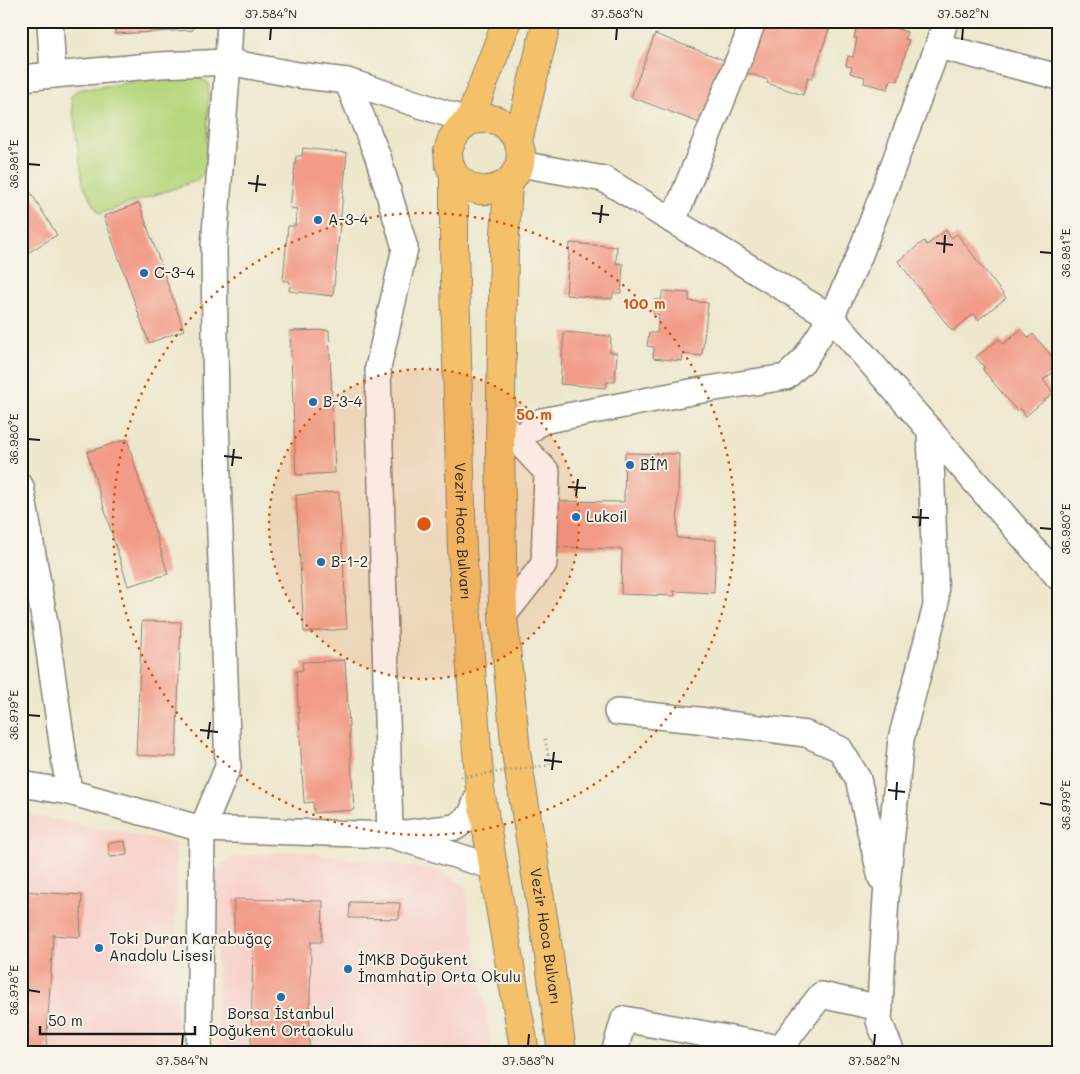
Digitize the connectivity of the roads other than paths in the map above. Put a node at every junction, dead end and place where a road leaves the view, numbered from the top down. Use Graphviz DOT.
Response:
graph roads {
  1 [pos="50,21"];
  2 [pos="230,21"];
  3 [pos="508,21"];
  4 [pos="547,21"];
  5 [pos="753,21"];
  6 [pos="945,21"];
  7 [pos="938,46"];
  8 [pos="228,62"];
  9 [pos="53,75"];
  10 [pos="1059,77"];
  11 [pos="21,78"];
  12 [pos="348,81"];
  13 [pos="469,121"];
  14 [pos="515,162"];
  15 [pos="454,174"];
  16 [pos="673,221"];
  17 [pos="831,317"];
  18 [pos="930,430"];
  19 [pos="509,432"];
  20 [pos="21,487"];
  21 [pos="1059,578"];
  22 [pos="503,616"];
  23 [pos="617,712"];
  24 [pos="21,784"];
  25 [pos="471,784"];
  26 [pos="70,792"];
  27 [pos="202,828"];
  28 [pos="390,835"];
  29 [pos="493,867"];
  30 [pos="886,897"];
  31 [pos="880,1008"];
  32 [pos="200,1053"];
  33 [pos="525,1053"];
  34 [pos="562,1053"];
  35 [pos="614,1053"];
  36 [pos="892,1053"];
  1 -- 9 [label="street"];
  2 -- 8 [label="street"];
  3 -- 13 [label="main road, Vezir Hoca Bulvarı"];
  4 -- 14 [label="main road, Vezir Hoca Bulvarı"];
  5 -- 16 [label="street"];
  6 -- 7 [label="street"];
  7 -- 10 [label="street"];
  7 -- 17 [label="street"];
  8 -- 9 [label="street"];
  8 -- 12 [label="street"];
  8 -- 27 [label="street"];
  9 -- 11 [label="street"];
  12 -- 13 [label="street"];
  12 -- 28 [label="street"];
  13 -- 14 [label="main road"];
  13 -- 15 [label="main road, Vezir Hoca Bulvarı"];
  14 -- 15 [label="main road"];
  14 -- 16 [label="street"];
  14 -- 19 [label="main road, Vezir Hoca Bulvarı"];
  15 -- 25 [label="main road, Vezir Hoca Bulvarı"];
  16 -- 17 [label="street"];
  17 -- 18 [label="street"];
  17 -- 19 [label="street"];
  18 -- 21 [label="street"];
  18 -- 30 [label="street"];
  19 -- 22 [label="main road, Vezir Hoca Bulvarı"];
  19 -- 22 [label="street"];
  20 -- 26 [label="street"];
  22 -- 34 [label="main road, Vezir Hoca Bulvarı"];
  23 -- 30 [label="street"];
  24 -- 26 [label="street"];
  25 -- 28 [label="street"];
  25 -- 29 [label="main road, Vezir Hoca Bulvarı"];
  26 -- 27 [label="street"];
  27 -- 28 [label="street"];
  27 -- 32 [label="street"];
  28 -- 29 [label="street"];
  29 -- 33 [label="main road, Vezir Hoca Bulvarı"];
  30 -- 31 [label="street"];
  31 -- 35 [label="street"];
  31 -- 36 [label="street"];
}
